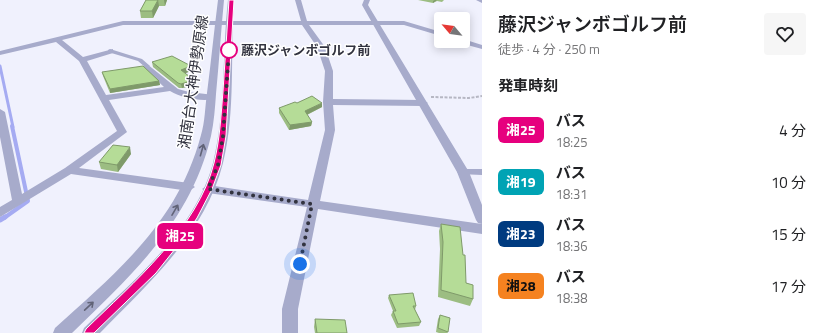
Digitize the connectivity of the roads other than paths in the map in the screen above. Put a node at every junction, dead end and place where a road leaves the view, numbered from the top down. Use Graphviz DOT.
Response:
graph roads {
  1 [pos="222,0"];
  2 [pos="231,0"];
  3 [pos="298,0"];
  4 [pos="367,0"];
  5 [pos="218,24"];
  6 [pos="230,24"];
  7 [pos="304,24"];
  8 [pos="377,24"];
  9 [pos="434,32"];
  10 [pos="57,39"];
  11 [pos="470,43"];
  12 [pos="482,46"];
  13 [pos="110,51"];
  14 [pos="0,53"];
  15 [pos="82,60"];
  16 [pos="147,66"];
  17 [pos="170,89"];
  18 [pos="211,97"];
  19 [pos="103,98"];
  20 [pos="421,100"];
  21 [pos="328,102"];
  22 [pos="0,112"];
  23 [pos="69,170"];
  24 [pos="463,172"];
  25 [pos="482,172"];
  26 [pos="189,187"];
  27 [pos="208,189"];
  28 [pos="18,202"];
  29 [pos="312,204"];
  30 [pos="0,213"];
  31 [pos="482,220"];
  32 [pos="482,229"];
  33 [pos="61,333"];
  34 [pos="90,333"];
  35 [pos="290,333"];
  1 -- 5 [label="street, 湘南台大神伊勢原線"];
  2 -- 6 [label="street, 湘南台大神伊勢原線"];
  3 -- 7 [label="street"];
  4 -- 8 [label="street"];
  5 -- 6 [label="street"];
  5 -- 10 [label="street"];
  5 -- 18 [label="street, 湘南台大神伊勢原線"];
  6 -- 7 [label="street"];
  6 -- 27 [label="street, 湘南台大神伊勢原線"];
  7 -- 8 [label="street"];
  7 -- 21 [label="street"];
  8 -- 9 [label="street"];
  8 -- 20 [label="street"];
  10 -- 14 [label="street"];
  10 -- 15 [label="street"];
  11 -- 12 [label="street"];
  13 -- 15 [label="street"];
  13 -- 16 [label="street"];
  15 -- 19 [label="street"];
  16 -- 17 [label="street"];
  17 -- 18 [label="street"];
  17 -- 19 [label="street"];
  26 -- 18 [label="street, 湘南台大神伊勢原線, one-way"];
  19 -- 23 [label="street"];
  20 -- 21 [label="street"];
  20 -- 24 [label="street"];
  21 -- 29 [label="street"];
  22 -- 28 [label="street"];
  23 -- 26 [label="street"];
  23 -- 28 [label="street"];
  24 -- 25 [label="street"];
  24 -- 31 [label="street"];
  33 -- 26 [label="street, 湘南台大神伊勢原線, one-way"];
  27 -- 29 [label="street"];
  27 -- 34 [label="street, 湘南台大神伊勢原線"];
  28 -- 30 [label="street"];
  29 -- 32 [label="street"];
  29 -- 35 [label="street"];
}
